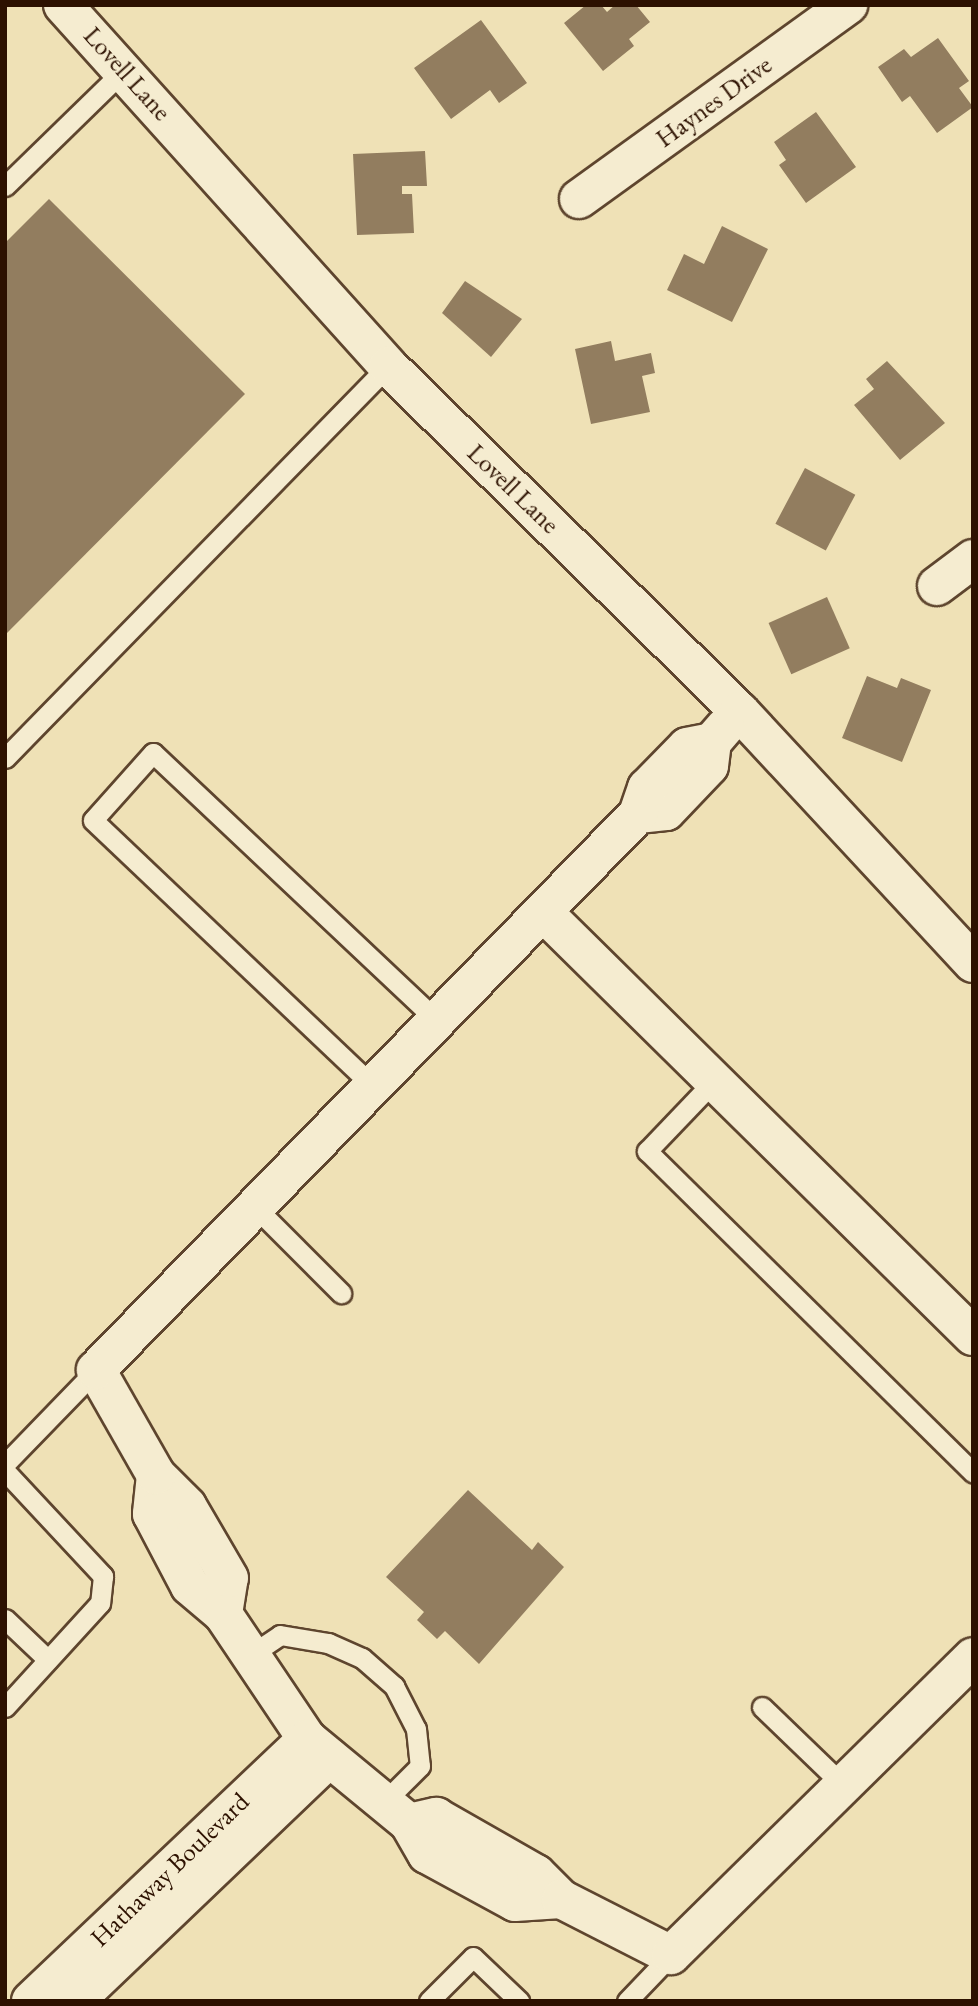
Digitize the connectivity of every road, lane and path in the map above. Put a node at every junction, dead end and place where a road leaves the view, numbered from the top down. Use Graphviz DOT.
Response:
graph roads {
  1 [pos="63,5"];
  2 [pos="848,5"];
  3 [pos="124,71"];
  4 [pos="5,186"];
  5 [pos="579,199"];
  6 [pos="388,366"];
  7 [pos="973,559"];
  8 [pos="937,586"];
  9 [pos="739,711"];
  10 [pos="5,758"];
  11 [pos="542,912"];
  12 [pos="973,963"];
  13 [pos="437,1021"];
  14 [pos="714,1081"];
  15 [pos="373,1086"];
  16 [pos="256,1207"];
  17 [pos="341,1293"];
  18 [pos="973,1336"];
  19 [pos="96,1370"];
  20 [pos="5,1464"];
  21 [pos="5,1471"];
  22 [pos="973,1472"];
  23 [pos="5,1619"];
  24 [pos="249,1656"];
  25 [pos="48,1660"];
  26 [pos="967,1675"];
  27 [pos="5,1707"];
  28 [pos="762,1707"];
  29 [pos="318,1749"];
  30 [pos="842,1784"];
  31 [pos="397,1812"];
  32 [pos="671,1955"];
  33 [pos="32,2001"];
  34 [pos="75,2001"];
  35 [pos="429,2001"];
  36 [pos="519,2001"];
  37 [pos="627,2001"];
  1 -- 3 [label="street, Lovell Lane"];
  2 -- 5 [label="street, Haynes Drive"];
  3 -- 4 [label="lane"];
  3 -- 6 [label="street, Lovell Lane"];
  6 -- 9 [label="street, Lovell Lane"];
  6 -- 10 [label="lane"];
  7 -- 8 [label="street"];
  9 -- 11 [label="street"];
  9 -- 12 [label="street, Lovell Lane"];
  11 -- 13 [label="street"];
  11 -- 14 [label="street"];
  13 -- 15 [label="street"];
  13 -- 15 [label="lane"];
  14 -- 18 [label="street"];
  14 -- 22 [label="lane"];
  15 -- 16 [label="street"];
  16 -- 17 [label="lane"];
  16 -- 19 [label="street"];
  19 -- 20 [label="lane"];
  19 -- 24 [label="street"];
  21 -- 25 [label="lane"];
  23 -- 25 [label="lane"];
  24 -- 29 [label="street"];
  24 -- 31 [label="lane"];
  25 -- 27 [label="lane"];
  26 -- 30 [label="street"];
  28 -- 30 [label="lane"];
  29 -- 31 [label="street"];
  29 -- 33 [label="street, Hathaway Boulevard"];
  29 -- 34 [label="street, Hathaway Boulevard"];
  30 -- 32 [label="street"];
  31 -- 32 [label="street"];
  32 -- 37 [label="lane"];
  35 -- 36 [label="lane"];
}
